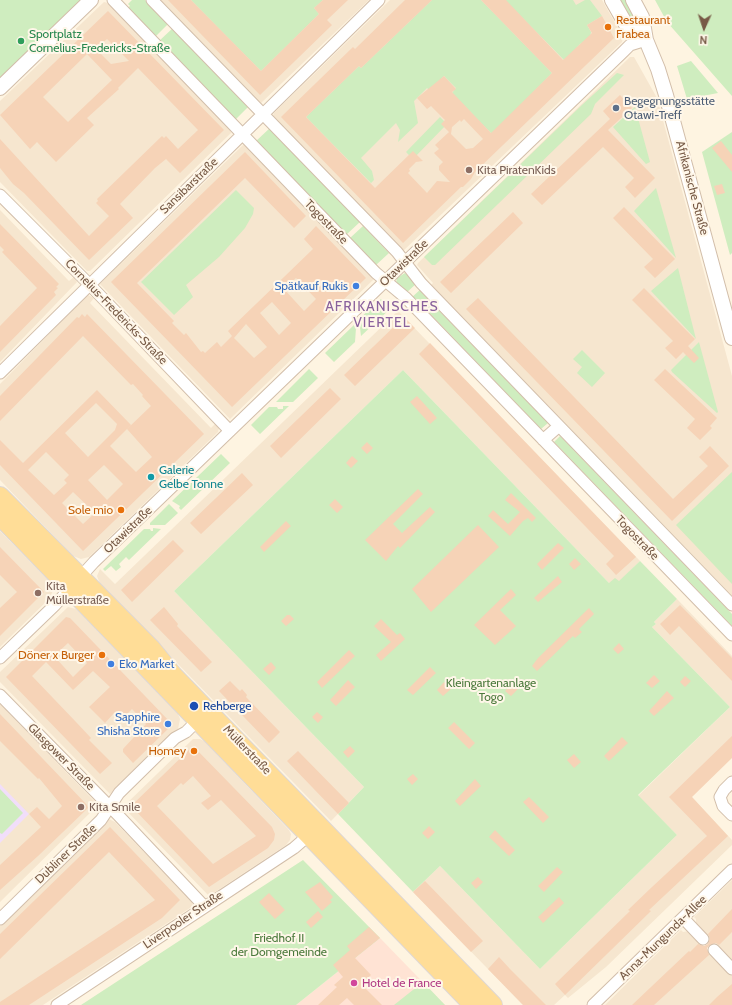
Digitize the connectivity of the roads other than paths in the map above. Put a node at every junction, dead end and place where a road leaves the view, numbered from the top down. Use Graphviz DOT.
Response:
graph roads {
  1 [pos="91,0"];
  2 [pos="113,0"];
  3 [pos="152,0"];
  4 [pos="379,0"];
  5 [pos="612,0"];
  6 [pos="633,0"];
  7 [pos="646,40"];
  8 [pos="0,88"];
  9 [pos="263,113"];
  10 [pos="242,134"];
  11 [pos="0,195"];
  12 [pos="405,262"];
  13 [pos="386,282"];
  14 [pos="89,284"];
  15 [pos="732,338"];
  16 [pos="0,373"];
  17 [pos="559,426"];
  18 [pos="230,431"];
  19 [pos="543,440"];
  20 [pos="0,496"];
  21 [pos="0,516"];
  22 [pos="76,583"];
  23 [pos="732,605"];
  24 [pos="732,635"];
  25 [pos="0,658"];
  26 [pos="0,695"];
  27 [pos="198,720"];
  28 [pos="732,782"];
  29 [pos="110,806"];
  30 [pos="732,815"];
  31 [pos="309,834"];
  32 [pos="732,870"];
  33 [pos="204,906"];
  34 [pos="0,918"];
  35 [pos="683,918"];
  36 [pos="703,939"];
  37 [pos="714,950"];
  38 [pos="732,969"];
  39 [pos="57,1005"];
  40 [pos="473,1005"];
  41 [pos="494,1005"];
  42 [pos="593,1005"];
  1 -- 8 [label="street"];
  2 -- 10 [label="street, Togostraße"];
  3 -- 9 [label="street, Togostraße"];
  4 -- 9 [label="street, Sansibarstraße"];
  5 -- 7 [label="street"];
  6 -- 7 [label="street, Afrikanische Straße"];
  7 -- 12 [label="street, Otawistraße"];
  7 -- 15 [label="street, Afrikanische Straße"];
  9 -- 10 [label="street, Sansibarstraße"];
  9 -- 12 [label="street, Togostraße"];
  10 -- 13 [label="street, Togostraße"];
  10 -- 14 [label="street, Sansibarstraße"];
  11 -- 14 [label="street, Cornelius-Fredericks-Straße"];
  12 -- 13 [label="street, Otawistraße"];
  12 -- 17 [label="street, Togostraße"];
  13 -- 18 [label="street, Otawistraße"];
  13 -- 19 [label="street, Togostraße"];
  14 -- 16 [label="street, Sansibarstraße"];
  14 -- 18 [label="street, Cornelius-Fredericks-Straße"];
  17 -- 19 [label="street"];
  17 -- 23 [label="street, Togostraße"];
  18 -- 22 [label="street, Otawistraße"];
  19 -- 24 [label="street, Togostraße"];
  20 -- 22 [label="main road, Müllerstraße"];
  21 -- 22 [label="main road, Müllerstraße"];
  22 -- 25 [label="street, Otawistraße"];
  22 -- 27 [label="main road, Müllerstraße"];
  22 -- 41 [label="main road, Müllerstraße"];
  26 -- 29 [label="street, Glasgower Straße"];
  27 -- 29 [label="street, Dubliner Straße"];
  27 -- 31 [label="main road, Müllerstraße"];
  28 -- 30 [label="street"];
  29 -- 33 [label="street, Glasgower Straße"];
  29 -- 34 [label="street, Dubliner Straße"];
  31 -- 33 [label="street, Liverpooler Straße"];
  31 -- 40 [label="main road, Müllerstraße"];
  32 -- 35 [label="street, Anna-Mungunda-Allee"];
  33 -- 39 [label="street, Liverpooler Straße"];
  35 -- 36 [label="street"];
  35 -- 42 [label="street, Anna-Mungunda-Allee"];
  37 -- 38 [label="street"];
}
